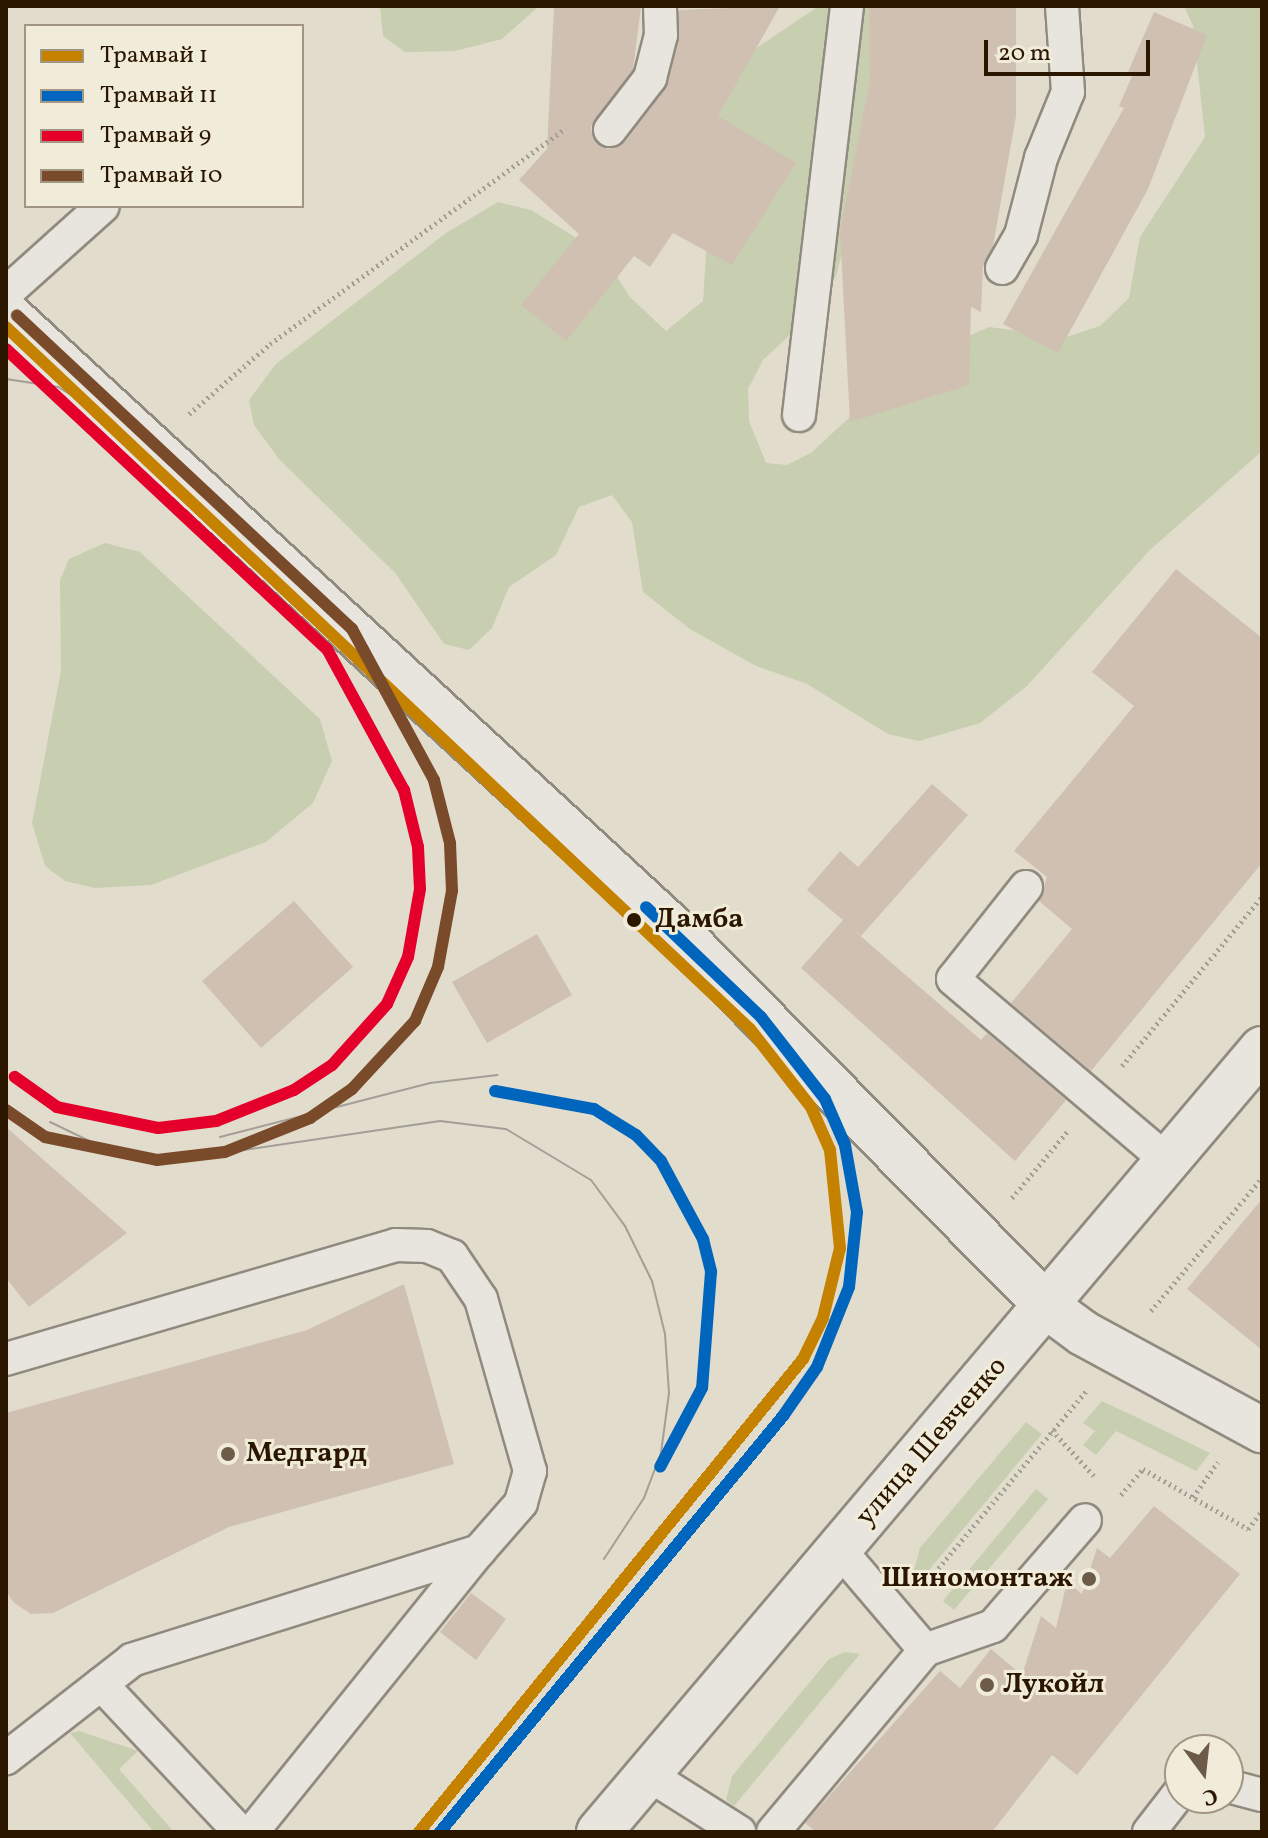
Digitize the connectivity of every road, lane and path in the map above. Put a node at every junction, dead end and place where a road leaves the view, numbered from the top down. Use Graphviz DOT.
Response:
graph roads {
  1 [pos="660,6"];
  2 [pos="847,6"];
  3 [pos="1062,6"];
  4 [pos="610,130"];
  5 [pos="101,208"];
  6 [pos="1002,268"];
  7 [pos="6,293"];
  8 [pos="6,313"];
  9 [pos="799,415"];
  10 [pos="183,418"];
  11 [pos="1026,887"];
  12 [pos="1262,897"];
  13 [pos="1262,1049"];
  14 [pos="1094,1099"];
  15 [pos="1169,1162"];
  16 [pos="1262,1178"];
  17 [pos="1005,1206"];
  18 [pos="1048,1307"];
  19 [pos="1118,1353"];
  20 [pos="6,1359"];
  21 [pos="1052,1430"];
  22 [pos="1262,1430"];
  23 [pos="1078,1452"];
  24 [pos="1224,1454"];
  25 [pos="1193,1497"];
  26 [pos="1262,1511"];
  27 [pos="1098,1512"];
  28 [pos="839,1549"];
  29 [pos="479,1551"];
  30 [pos="897,1618"];
  31 [pos="925,1650"];
  32 [pos="101,1684"];
  33 [pos="6,1758"];
  34 [pos="649,1775"];
  35 [pos="1164,1813"];
  36 [pos="240,1832"];
  37 [pos="252,1832"];
  38 [pos="599,1832"];
  39 [pos="739,1832"];
  40 [pos="773,1832"];
  41 [pos="1149,1832"];
  1 -- 4 [label="lane"];
  2 -- 9 [label="lane"];
  3 -- 6 [label="lane"];
  4 -- 10 [label="path"];
  5 -- 7 [label="lane"];
  8 -- 18 [label="street"];
  11 -- 14 [label="lane"];
  12 -- 14 [label="path"];
  13 -- 15 [label="street, улица Шевченко"];
  14 -- 15 [label="lane"];
  14 -- 17 [label="path"];
  15 -- 18 [label="street, улица Шевченко"];
  16 -- 19 [label="path"];
  18 -- 19 [label="street"];
  18 -- 28 [label="street, улица Шевченко"];
  19 -- 21 [label="path"];
  19 -- 22 [label="street"];
  20 -- 29 [label="lane"];
  21 -- 23 [label="path"];
  21 -- 30 [label="path"];
  24 -- 25 [label="path"];
  25 -- 26 [label="path"];
  25 -- 27 [label="path"];
  27 -- 31 [label="lane"];
  28 -- 30 [label="lane"];
  28 -- 34 [label="street, улица Шевченко"];
  29 -- 32 [label="lane"];
  29 -- 37 [label="lane"];
  30 -- 31 [label="lane"];
  31 -- 40 [label="lane"];
  32 -- 33 [label="lane"];
  32 -- 36 [label="lane"];
  34 -- 38 [label="street, улица Шевченко"];
  34 -- 39 [label="lane"];
  35 -- 41 [label="lane"];
}
